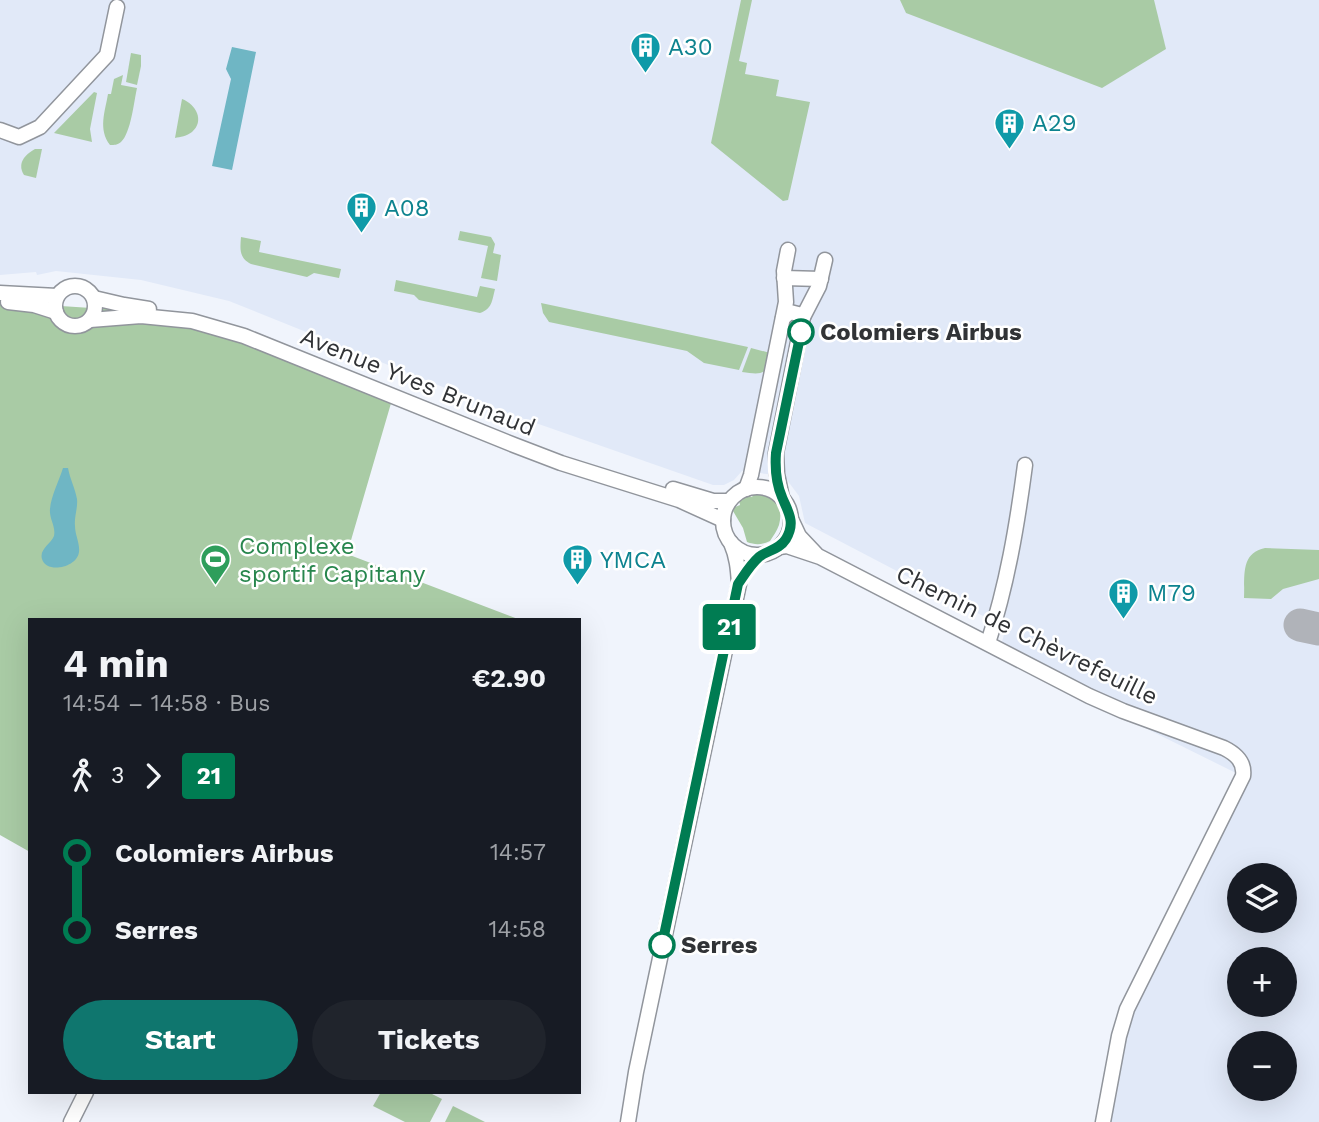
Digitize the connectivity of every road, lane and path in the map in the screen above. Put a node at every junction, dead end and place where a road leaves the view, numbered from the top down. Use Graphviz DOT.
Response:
graph roads {
  1 [pos="117,8"];
  2 [pos="0,130"];
  3 [pos="788,250"];
  4 [pos="825,260"];
  5 [pos="784,278"];
  6 [pos="821,279"];
  7 [pos="0,293"];
  8 [pos="57,296"];
  9 [pos="94,298"];
  10 [pos="0,302"];
  11 [pos="786,302"];
  12 [pos="56,312"];
  13 [pos="806,312"];
  14 [pos="783,318"];
  15 [pos="90,320"];
  16 [pos="1025,463"];
  17 [pos="746,489"];
  18 [pos="782,498"];
  19 [pos="729,501"];
  20 [pos="791,519"];
  21 [pos="723,520"];
  22 [pos="731,543"];
  23 [pos="779,547"];
  24 [pos="762,555"];
  25 [pos="820,557"];
  26 [pos="738,584"];
  27 [pos="988,643"];
  28 [pos="85,1094"];
  29 [pos="71,1122"];
  30 [pos="628,1122"];
  31 [pos="1103,1122"];
  1 -- 2 [label="street"];
  3 -- 5 [label="street"];
  4 -- 6 [label="street"];
  5 -- 6 [label="street"];
  5 -- 11 [label="street"];
  6 -- 13 [label="street"];
  7 -- 8 [label="street"];
  8 -- 9 [label="street"];
  8 -- 12 [label="street"];
  9 -- 15 [label="street"];
  9 -- 19 [label="street, Avenue Yves Brunaud"];
  10 -- 12 [label="street"];
  11 -- 13 [label="street"];
  11 -- 14 [label="street"];
  12 -- 15 [label="street"];
  13 -- 14 [label="street"];
  13 -- 18 [label="street"];
  14 -- 17 [label="street"];
  15 -- 21 [label="street, Avenue Yves Brunaud"];
  16 -- 27 [label="street"];
  17 -- 18 [label="street"];
  17 -- 19 [label="street"];
  18 -- 20 [label="street"];
  19 -- 21 [label="street"];
  20 -- 23 [label="street"];
  20 -- 25 [label="street, Chemin de Chèvrefeuille"];
  21 -- 22 [label="street"];
  22 -- 24 [label="street"];
  22 -- 26 [label="street"];
  23 -- 24 [label="street"];
  23 -- 25 [label="street, Chemin de Chèvrefeuille"];
  24 -- 26 [label="street"];
  25 -- 27 [label="street, Chemin de Chèvrefeuille"];
  26 -- 30 [label="street"];
  27 -- 31 [label="street, Chemin de Chèvrefeuille"];
  28 -- 29 [label="street"];
}
